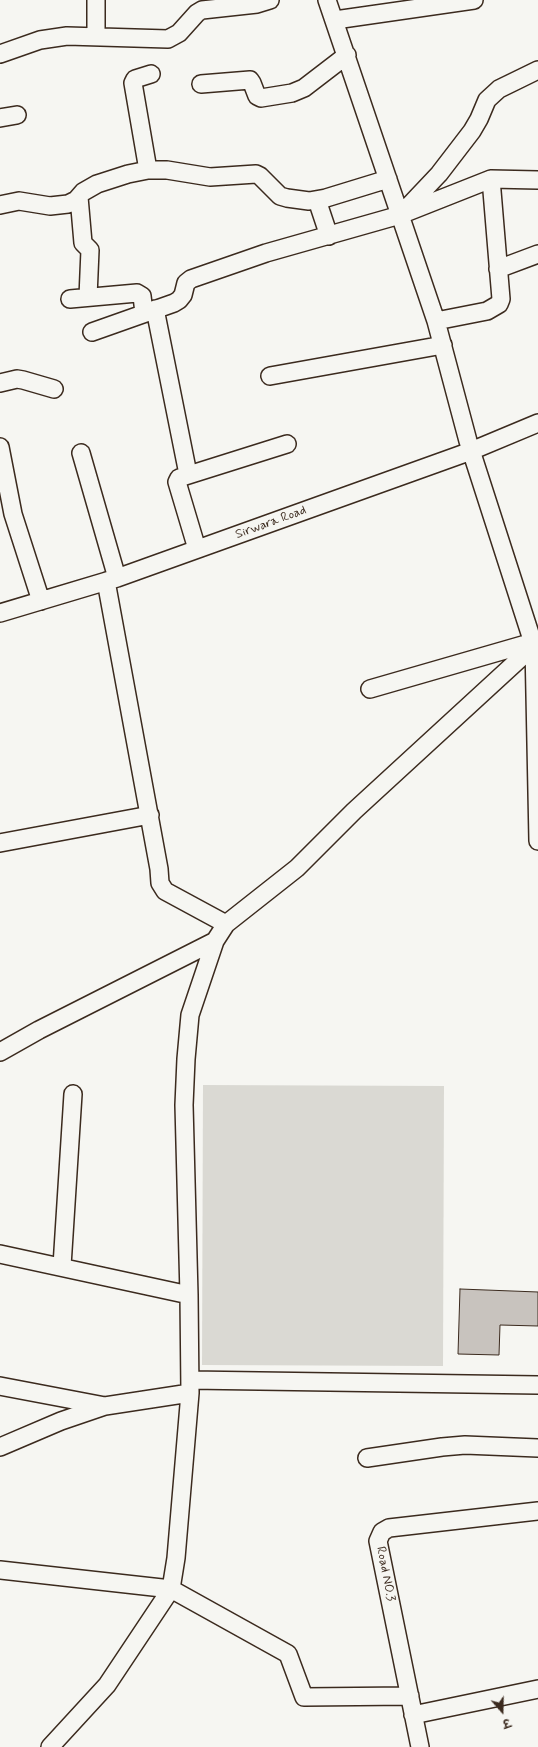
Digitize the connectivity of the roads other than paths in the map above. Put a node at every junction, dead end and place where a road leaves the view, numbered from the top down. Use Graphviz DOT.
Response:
graph roads {
  1 [pos="96,0"];
  2 [pos="270,0"];
  3 [pos="327,0"];
  4 [pos="474,0"];
  5 [pos="335,20"];
  6 [pos="96,36"];
  7 [pos="0,54"];
  8 [pos="347,55"];
  9 [pos="538,70"];
  10 [pos="151,74"];
  11 [pos="201,84"];
  12 [pos="17,115"];
  13 [pos="0,118"];
  14 [pos="148,170"];
  15 [pos="388,179"];
  16 [pos="491,179"];
  17 [pos="538,180"];
  18 [pos="79,196"];
  19 [pos="317,200"];
  20 [pos="0,205"];
  21 [pos="400,216"];
  22 [pos="330,236"];
  23 [pos="538,254"];
  24 [pos="498,269"];
  25 [pos="88,297"];
  26 [pos="70,299"];
  27 [pos="149,311"];
  28 [pos="436,321"];
  29 [pos="92,332"];
  30 [pos="443,345"];
  31 [pos="270,376"];
  32 [pos="0,383"];
  33 [pos="54,389"];
  34 [pos="538,423"];
  35 [pos="287,444"];
  36 [pos="0,447"];
  37 [pos="471,451"];
  38 [pos="81,453"];
  39 [pos="188,474"];
  40 [pos="5,502"];
  41 [pos="197,549"];
  42 [pos="111,580"];
  43 [pos="41,601"];
  44 [pos="0,613"];
  45 [pos="535,643"];
  46 [pos="370,689"];
  47 [pos="150,815"];
  48 [pos="538,841"];
  49 [pos="0,843"];
  50 [pos="226,924"];
  51 [pos="215,940"];
  52 [pos="0,1052"];
  53 [pos="73,1094"];
  54 [pos="0,1254"];
  55 [pos="62,1266"];
  56 [pos="189,1295"];
  57 [pos="538,1385"];
  58 [pos="0,1386"];
  59 [pos="190,1386"];
  60 [pos="105,1406"];
  61 [pos="0,1447"];
  62 [pos="538,1448"];
  63 [pos="367,1458"];
  64 [pos="538,1511"];
  65 [pos="0,1570"];
  66 [pos="171,1589"];
  67 [pos="538,1689"];
  68 [pos="410,1696"];
  69 [pos="413,1715"];
  70 [pos="50,1747"];
  71 [pos="420,1747"];
  1 -- 6 [label="street"];
  2 -- 6 [label="street"];
  3 -- 5 [label="street"];
  4 -- 5 [label="street"];
  5 -- 8 [label="street"];
  6 -- 7 [label="street"];
  8 -- 11 [label="street"];
  8 -- 15 [label="street"];
  9 -- 21 [label="street"];
  10 -- 14 [label="street"];
  12 -- 13 [label="street"];
  14 -- 18 [label="street"];
  14 -- 19 [label="street"];
  15 -- 19 [label="street"];
  15 -- 21 [label="street"];
  16 -- 17 [label="street"];
  16 -- 21 [label="street"];
  16 -- 24 [label="street"];
  18 -- 20 [label="street"];
  18 -- 25 [label="street"];
  19 -- 22 [label="street"];
  21 -- 22 [label="street"];
  21 -- 28 [label="street"];
  22 -- 27 [label="street"];
  23 -- 24 [label="street"];
  24 -- 28 [label="street"];
  25 -- 26 [label="street"];
  25 -- 27 [label="street"];
  27 -- 29 [label="street"];
  27 -- 39 [label="street"];
  28 -- 30 [label="street"];
  30 -- 31 [label="street"];
  30 -- 37 [label="street"];
  32 -- 33 [label="street"];
  34 -- 37 [label="street, Sirwara Road"];
  35 -- 39 [label="street"];
  36 -- 40 [label="street"];
  37 -- 41 [label="street, Sirwara Road"];
  37 -- 45 [label="street"];
  38 -- 42 [label="street"];
  39 -- 41 [label="street"];
  40 -- 43 [label="street"];
  41 -- 42 [label="street, Sirwara Road"];
  42 -- 43 [label="street, Sirwara Road"];
  42 -- 47 [label="street"];
  43 -- 44 [label="street, Sirwara Road"];
  45 -- 46 [label="street"];
  45 -- 48 [label="street"];
  45 -- 50 [label="street"];
  47 -- 49 [label="street"];
  47 -- 50 [label="street"];
  50 -- 51 [label="street"];
  51 -- 52 [label="street"];
  51 -- 56 [label="street"];
  53 -- 55 [label="street"];
  54 -- 55 [label="street"];
  55 -- 56 [label="street"];
  56 -- 59 [label="street"];
  57 -- 59 [label="street"];
  58 -- 60 [label="street"];
  59 -- 60 [label="street"];
  59 -- 66 [label="street"];
  60 -- 61 [label="street"];
  62 -- 63 [label="street"];
  64 -- 68 [label="street, Road NO.3"];
  65 -- 66 [label="street"];
  66 -- 68 [label="street"];
  66 -- 70 [label="street"];
  67 -- 69 [label="street"];
  68 -- 69 [label="street, Road NO.3"];
  69 -- 71 [label="street, Road NO.3"];
}
